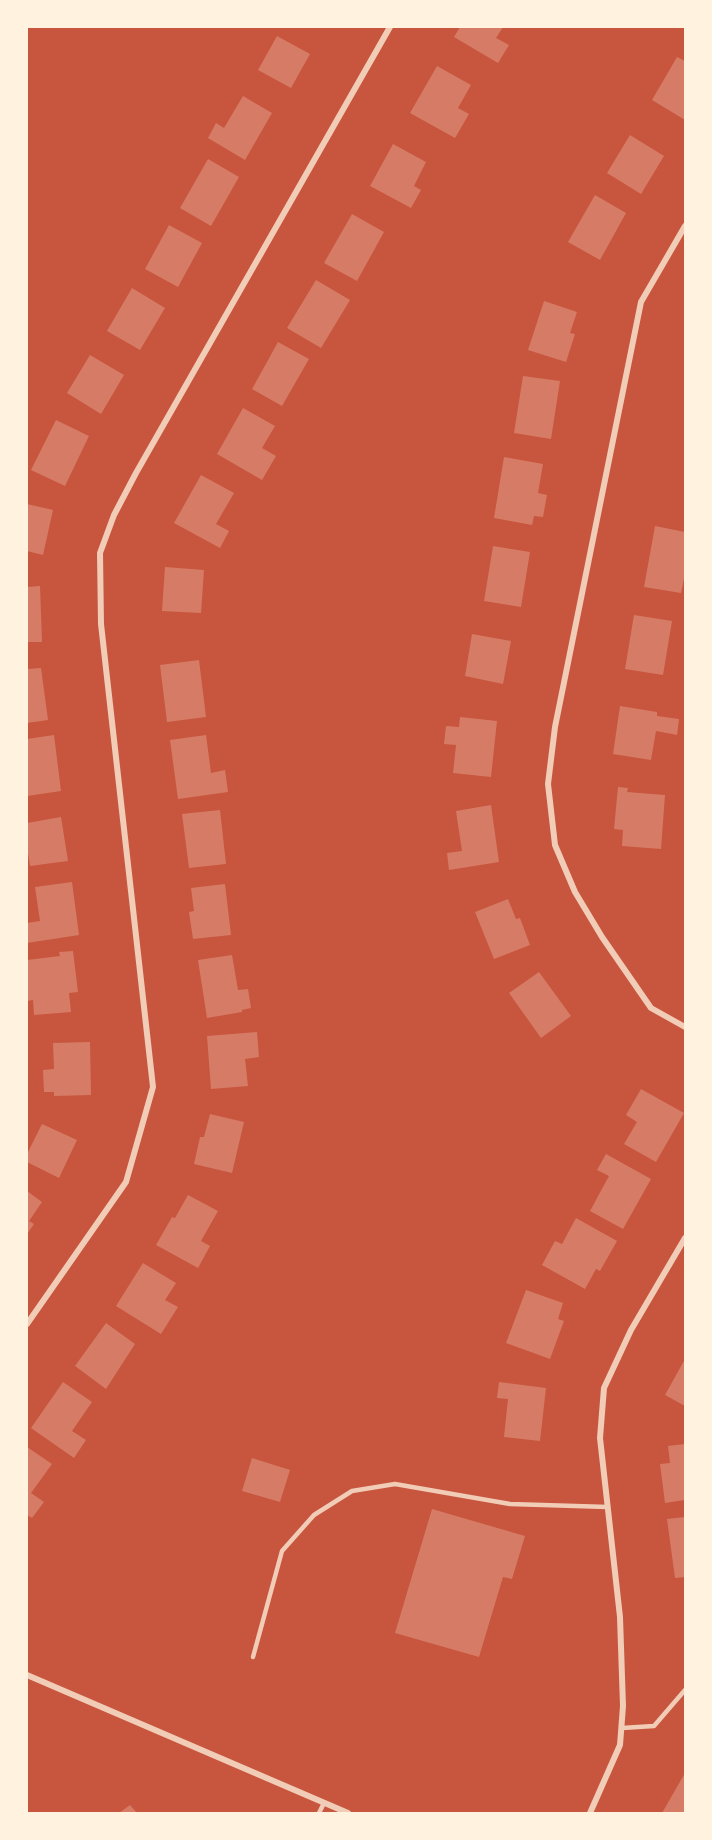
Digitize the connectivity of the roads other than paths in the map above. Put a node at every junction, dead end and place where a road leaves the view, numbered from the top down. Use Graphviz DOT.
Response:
graph roads {
  1 [pos="390,27"];
  2 [pos="685,226"];
  3 [pos="685,1027"];
  4 [pos="685,1238"];
  5 [pos="27,1324"];
  6 [pos="608,1507"];
  7 [pos="253,1657"];
  8 [pos="27,1675"];
  9 [pos="685,1690"];
  10 [pos="622,1728"];
  11 [pos="324,1803"];
  12 [pos="592,1812"];
  13 [pos="319,1813"];
  14 [pos="348,1813"];
  1 -- 5 [label="street"];
  2 -- 3 [label="street"];
  4 -- 6 [label="street"];
  6 -- 7 [label="lane"];
  6 -- 10 [label="street"];
  8 -- 11 [label="street"];
  9 -- 10 [label="lane"];
  10 -- 12 [label="street"];
  11 -- 13 [label="lane"];
  11 -- 14 [label="street"];
}
